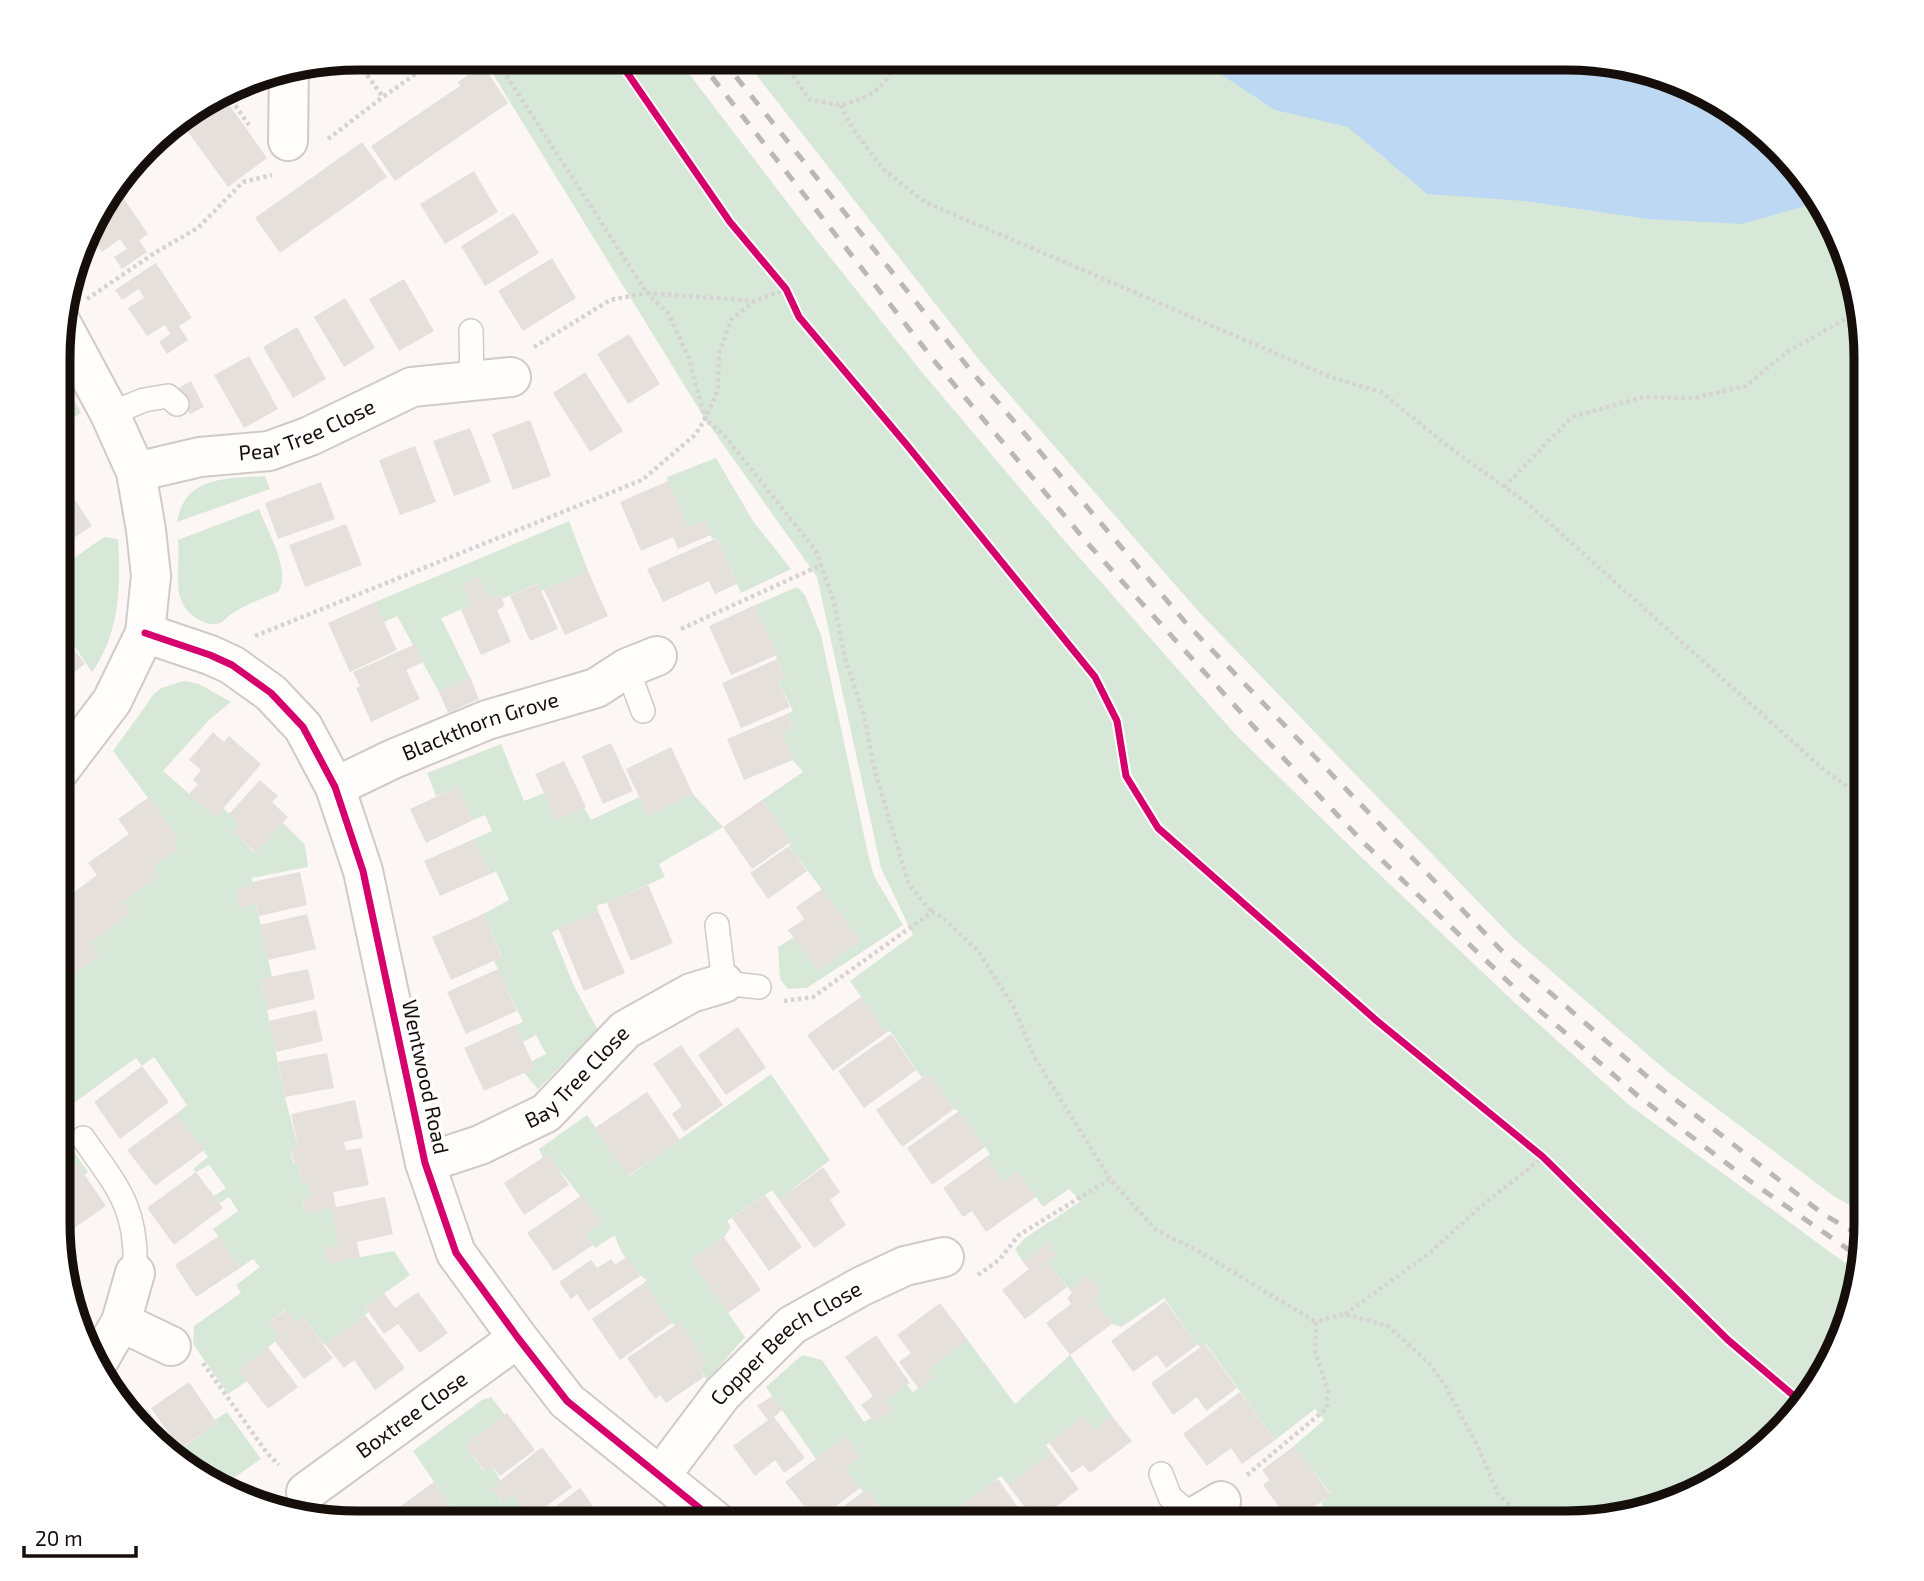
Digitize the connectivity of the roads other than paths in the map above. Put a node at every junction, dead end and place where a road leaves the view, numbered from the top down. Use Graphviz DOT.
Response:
graph roads {
  1 [pos="289,79"];
  2 [pos="287,144"];
  3 [pos="71,331"];
  4 [pos="471,331"];
  5 [pos="511,377"];
  6 [pos="472,381"];
  7 [pos="177,404"];
  8 [pos="110,414"];
  9 [pos="136,472"];
  10 [pos="145,633"];
  11 [pos="642,662"];
  12 [pos="643,711"];
  13 [pos="70,758"];
  14 [pos="335,788"];
  15 [pos="717,925"];
  16 [pos="742,985"];
  17 [pos="83,1138"];
  18 [pos="425,1163"];
  19 [pos="944,1257"];
  20 [pos="135,1273"];
  21 [pos="121,1322"];
  22 [pos="518,1338"];
  23 [pos="171,1346"];
  24 [pos="102,1354"];
  25 [pos="1161,1474"];
  26 [pos="661,1475"];
  27 [pos="306,1492"];
  28 [pos="704,1511"];
  29 [pos="1194,1511"];
  1 -- 2 [label="street"];
  3 -- 8 [label="street"];
  4 -- 6 [label="lane"];
  5 -- 6 [label="street, Pear Tree Close"];
  6 -- 9 [label="street, Pear Tree Close"];
  7 -- 8 [label="lane"];
  8 -- 9 [label="street"];
  9 -- 10 [label="street"];
  10 -- 13 [label="street"];
  10 -- 14 [label="street, Wentwood Road"];
  11 -- 12 [label="lane"];
  11 -- 14 [label="street, Blackthorn Grove"];
  14 -- 18 [label="street, Wentwood Road"];
  15 -- 16 [label="lane"];
  16 -- 18 [label="street, Bay Tree Close"];
  17 -- 20 [label="lane"];
  18 -- 22 [label="street, Wentwood Road"];
  19 -- 26 [label="street, Copper Beech Close"];
  20 -- 21 [label="street"];
  21 -- 23 [label="street"];
  21 -- 24 [label="street"];
  22 -- 26 [label="street, Wentwood Road"];
  22 -- 27 [label="street, Boxtree Close"];
  25 -- 29 [label="lane"];
  26 -- 28 [label="street, Wentwood Road"];
}
